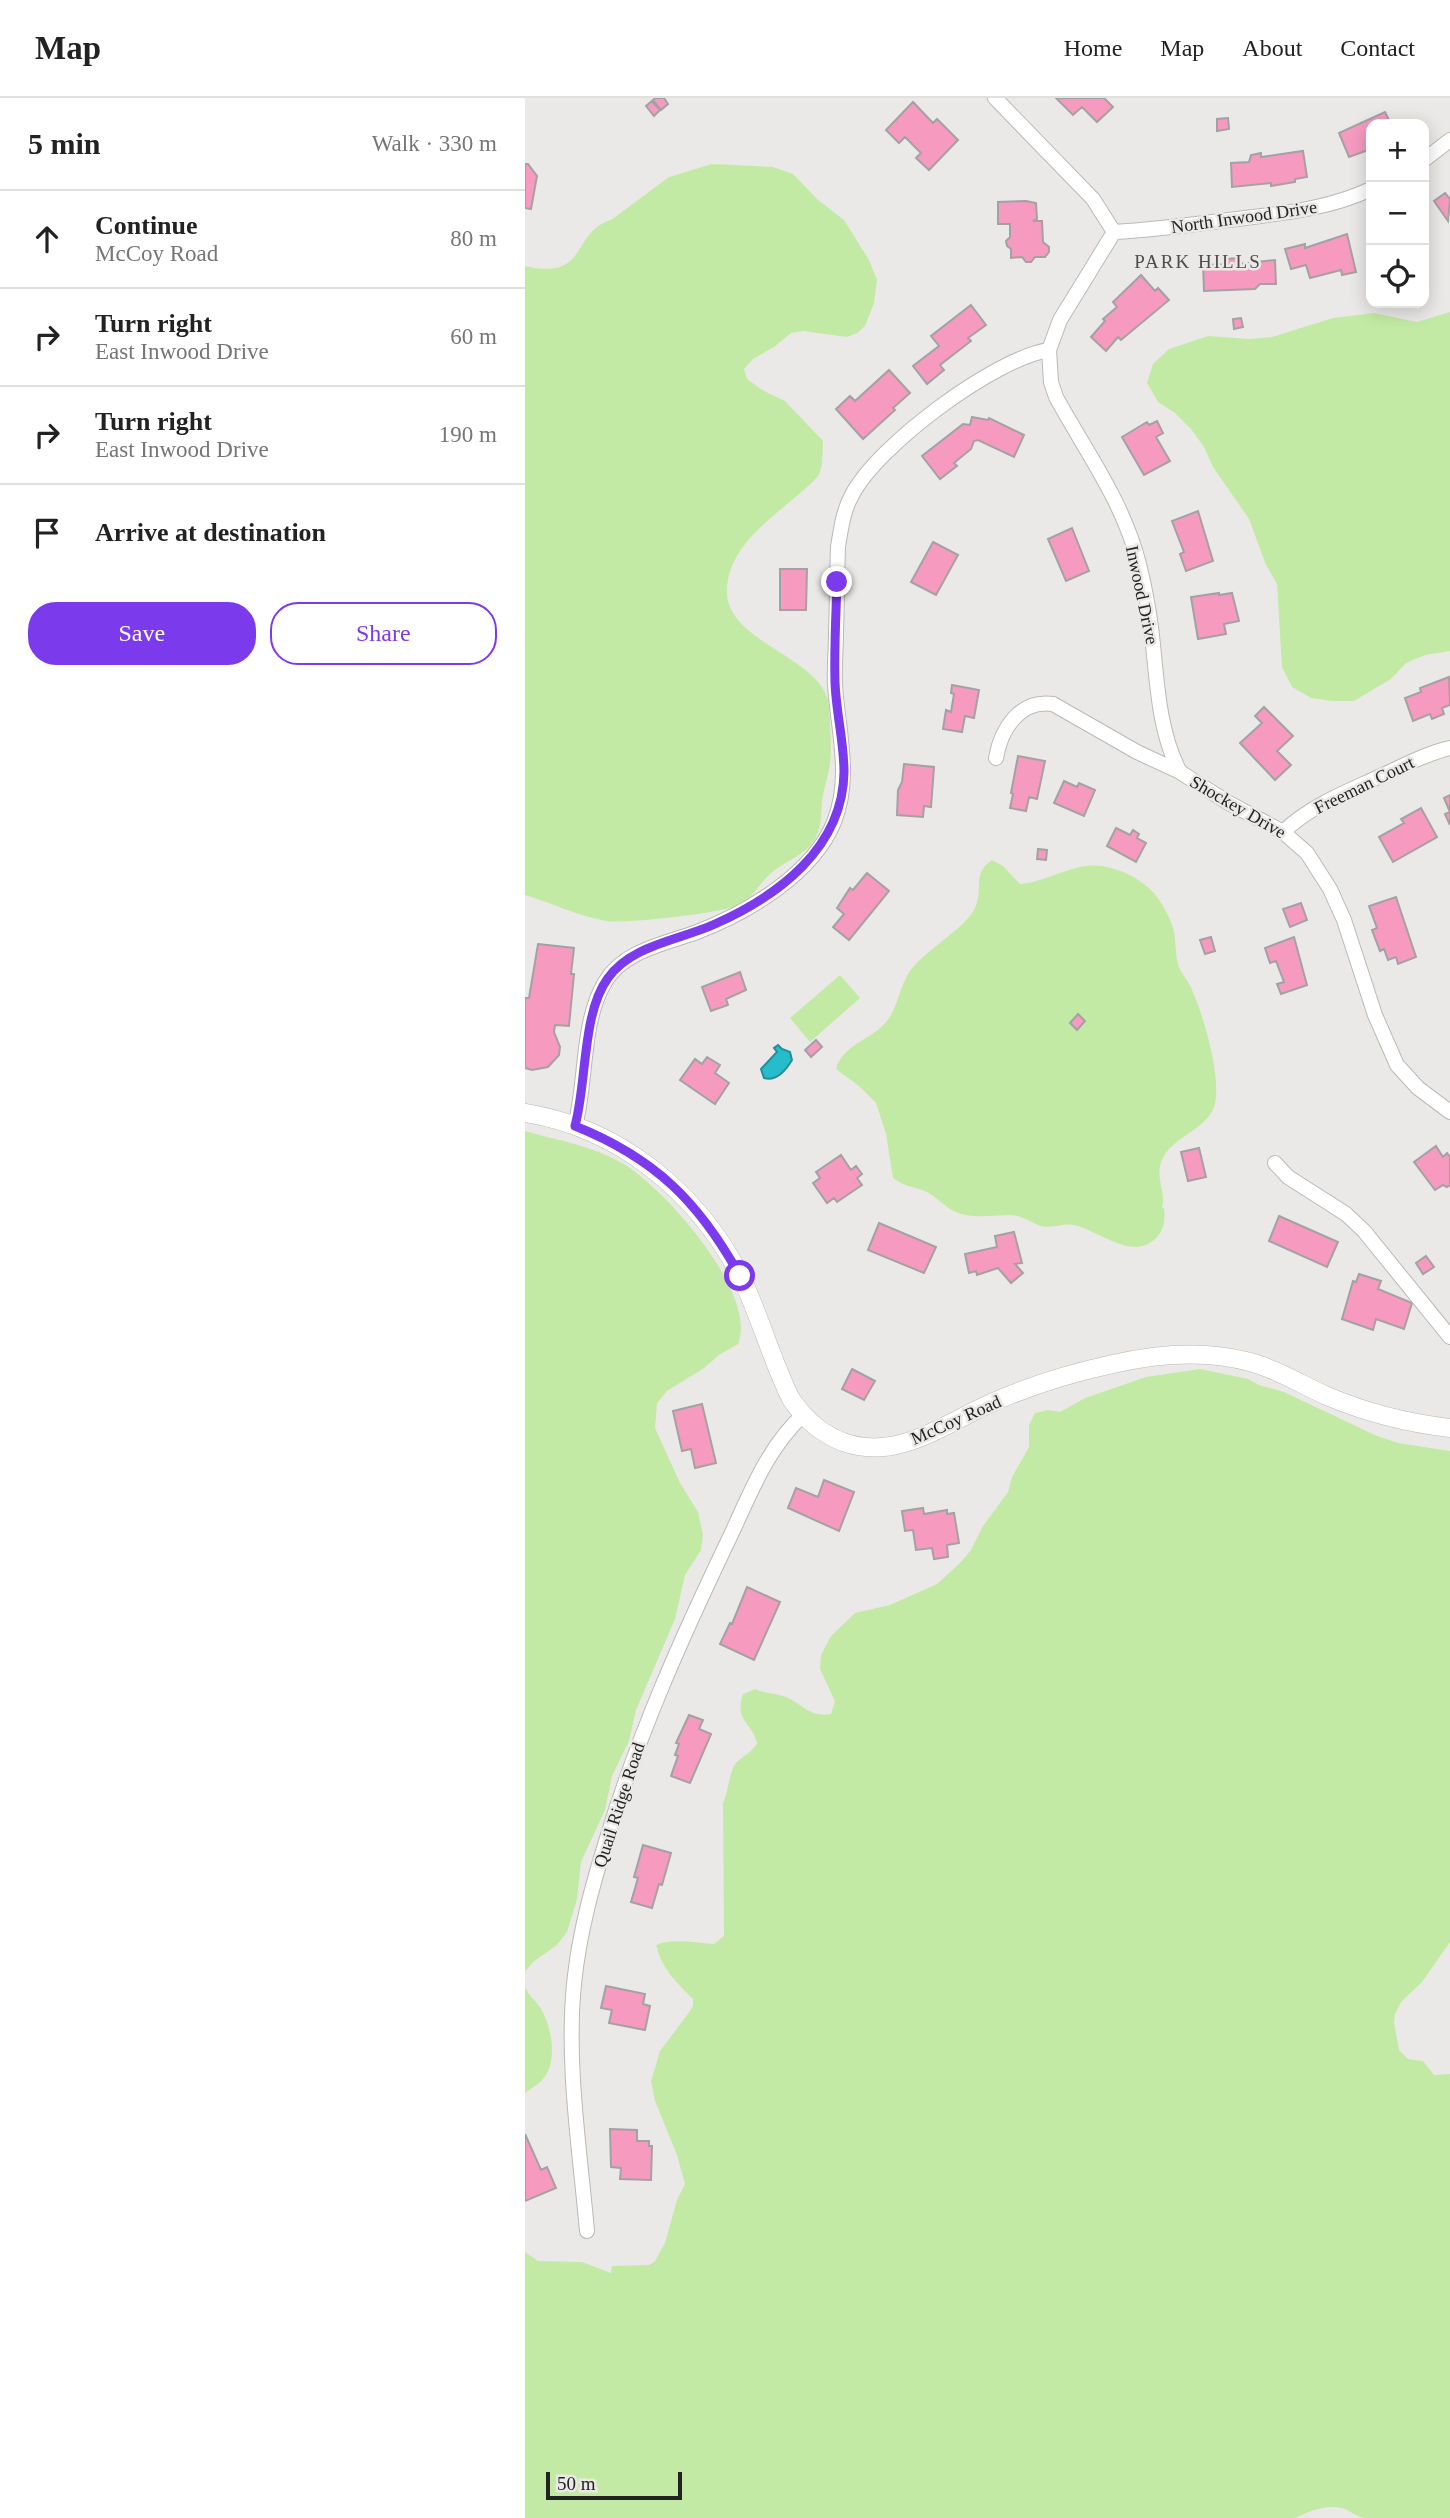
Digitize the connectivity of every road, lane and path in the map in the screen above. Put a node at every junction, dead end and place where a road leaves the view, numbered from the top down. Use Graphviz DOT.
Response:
graph roads {
  1 [pos="995,98"];
  2 [pos="1450,139"];
  3 [pos="1429,156"];
  4 [pos="1366,191"];
  5 [pos="1114,232"];
  6 [pos="1049,350"];
  7 [pos="1450,748"];
  8 [pos="996,758"];
  9 [pos="1179,772"];
  10 [pos="1283,832"];
  11 [pos="1450,1112"];
  12 [pos="525,1113"];
  13 [pos="575,1126"];
  14 [pos="1275,1163"];
  15 [pos="1450,1337"];
  16 [pos="803,1415"];
  17 [pos="1450,1428"];
  18 [pos="587,2231"];
  1 -- 5 [label="street"];
  2 -- 3 [label="street"];
  4 -- 5 [label="street, North Inwood Drive"];
  5 -- 6 [label="street"];
  6 -- 9 [label="street, Inwood Drive"];
  6 -- 13 [label="street"];
  7 -- 10 [label="street, Freeman Court"];
  8 -- 9 [label="street, Shockey Drive"];
  9 -- 10 [label="street, Shockey Drive"];
  10 -- 11 [label="street, Shockey Drive"];
  12 -- 13 [label="street, McCoy Road"];
  13 -- 16 [label="street, McCoy Road"];
  14 -- 15 [label="street"];
  16 -- 17 [label="street, McCoy Road"];
  16 -- 18 [label="street, Quail Ridge Road"];
}
